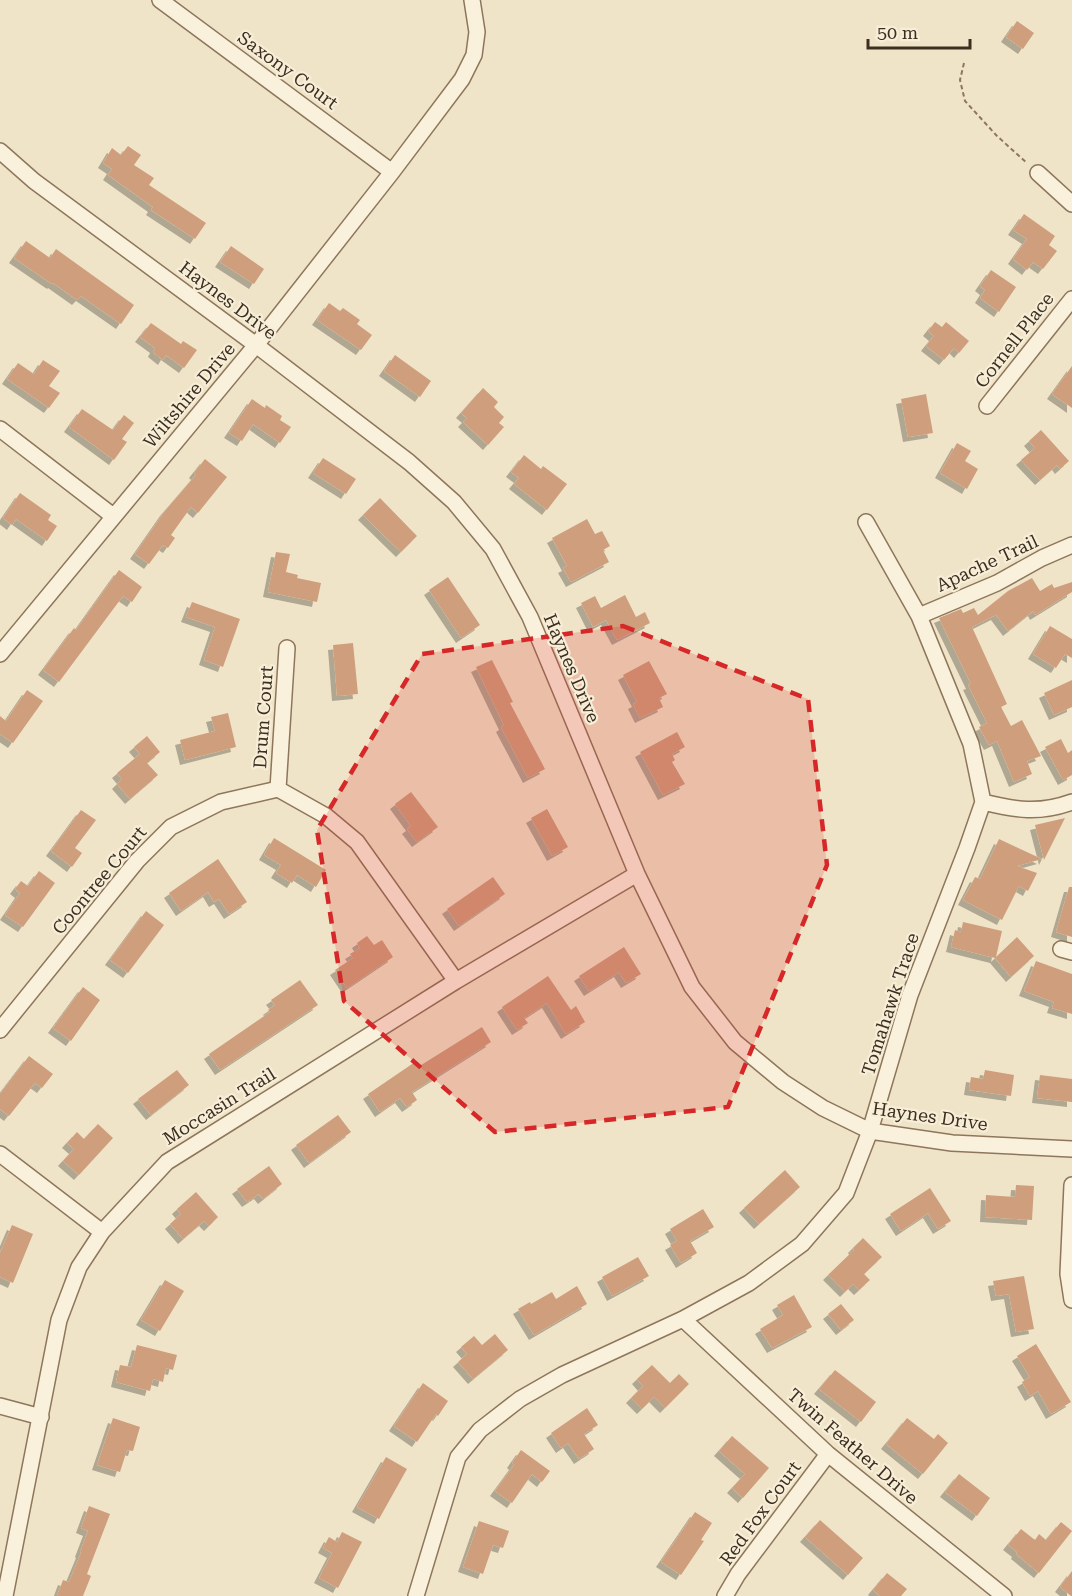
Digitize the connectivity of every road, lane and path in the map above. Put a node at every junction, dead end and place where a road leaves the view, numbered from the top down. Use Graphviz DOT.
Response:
graph roads {
  1 [pos="160,0"];
  2 [pos="472,0"];
  3 [pos="964,63"];
  4 [pos="0,151"];
  5 [pos="392,172"];
  6 [pos="1038,173"];
  7 [pos="1072,204"];
  8 [pos="1072,298"];
  9 [pos="256,345"];
  10 [pos="987,406"];
  11 [pos="0,429"];
  12 [pos="113,516"];
  13 [pos="866,522"];
  14 [pos="1072,545"];
  15 [pos="919,616"];
  16 [pos="287,648"];
  17 [pos="0,654"];
  18 [pos="278,789"];
  19 [pos="1072,801"];
  20 [pos="983,802"];
  21 [pos="636,874"];
  22 [pos="456,981"];
  23 [pos="0,1030"];
  24 [pos="870,1131"];
  25 [pos="1072,1149"];
  26 [pos="0,1155"];
  27 [pos="1072,1185"];
  28 [pos="102,1232"];
  29 [pos="1072,1300"];
  30 [pos="683,1319"];
  31 [pos="0,1406"];
  32 [pos="41,1417"];
  33 [pos="828,1454"];
  34 [pos="5,1596"];
  35 [pos="416,1596"];
  36 [pos="725,1596"];
  37 [pos="1004,1596"];
  1 -- 5 [label="street, Saxony Court"];
  2 -- 5 [label="street, Wiltshire Drive"];
  3 -- 6 [label="path"];
  4 -- 9 [label="street, Haynes Drive"];
  5 -- 9 [label="street, Wiltshire Drive"];
  6 -- 7 [label="street"];
  8 -- 10 [label="street, Cornell Place"];
  9 -- 12 [label="street, Wiltshire Drive"];
  9 -- 21 [label="street, Haynes Drive"];
  11 -- 12 [label="street"];
  12 -- 17 [label="street, Wiltshire Drive"];
  13 -- 15 [label="street"];
  14 -- 15 [label="street, Apache Trail"];
  15 -- 20 [label="street"];
  16 -- 18 [label="street, Drum Court"];
  18 -- 22 [label="street"];
  18 -- 23 [label="street, Coontree Court"];
  19 -- 20 [label="street"];
  20 -- 24 [label="street, Tomahawk Trace"];
  21 -- 22 [label="street, Moccasin Trail"];
  21 -- 24 [label="street, Haynes Drive"];
  22 -- 28 [label="street, Moccasin Trail"];
  24 -- 25 [label="street, Haynes Drive"];
  24 -- 30 [label="street, Tomahawk Trace"];
  26 -- 28 [label="street"];
  27 -- 29 [label="street"];
  28 -- 32 [label="street, Moccasin Trail"];
  30 -- 33 [label="street, Twin Feather Drive"];
  30 -- 35 [label="street, Tomahawk Trace"];
  31 -- 32 [label="street"];
  32 -- 34 [label="street, Moccasin Trail"];
  33 -- 36 [label="street, Red Fox Court"];
  33 -- 37 [label="street, Twin Feather Drive"];
}
